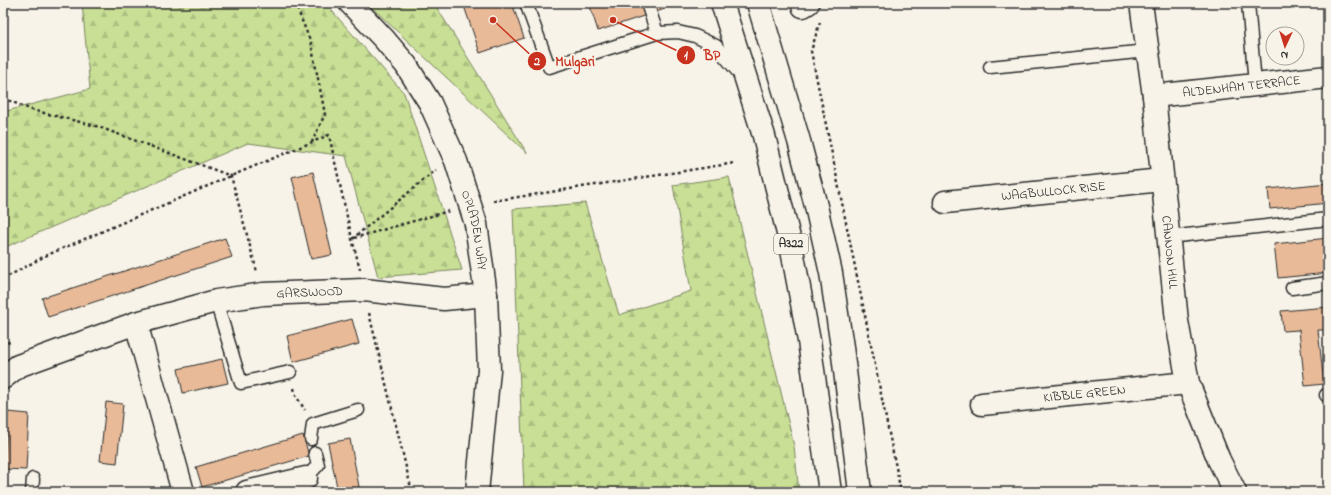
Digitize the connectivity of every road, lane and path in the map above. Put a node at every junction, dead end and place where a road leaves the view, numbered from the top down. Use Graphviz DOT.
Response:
graph roads {
  1 [pos="295,3"];
  2 [pos="350,3"];
  3 [pos="526,3"];
  4 [pos="647,3"];
  5 [pos="722,3"];
  6 [pos="758,3"];
  7 [pos="1141,3"];
  8 [pos="1248,3"];
  9 [pos="811,8"];
  10 [pos="657,32"];
  11 [pos="1148,51"];
  12 [pos="990,67"];
  13 [pos="1328,77"];
  14 [pos="747,83"];
  15 [pos="1255,84"];
  16 [pos="1154,96"];
  17 [pos="3,98"];
  18 [pos="312,142"];
  19 [pos="735,163"];
  20 [pos="439,167"];
  21 [pos="231,176"];
  22 [pos="1162,180"];
  23 [pos="493,201"];
  24 [pos="945,202"];
  25 [pos="450,211"];
  26 [pos="1328,219"];
  27 [pos="1169,237"];
  28 [pos="352,239"];
  29 [pos="361,272"];
  30 [pos="3,279"];
  31 [pos="1328,283"];
  32 [pos="1292,288"];
  33 [pos="263,294"];
  34 [pos="486,296"];
  35 [pos="216,301"];
  36 [pos="368,309"];
  37 [pos="136,323"];
  38 [pos="290,372"];
  39 [pos="3,378"];
  40 [pos="1188,383"];
  41 [pos="982,404"];
  42 [pos="358,410"];
  43 [pos="313,424"];
  44 [pos="311,439"];
  45 [pos="315,453"];
  46 [pos="306,478"];
  47 [pos="33,479"];
  48 [pos="32,492"];
  49 [pos="184,492"];
  50 [pos="247,492"];
  51 [pos="412,492"];
  52 [pos="477,492"];
  53 [pos="830,492"];
  54 [pos="860,492"];
  55 [pos="901,492"];
  56 [pos="1235,492"];
  1 -- 18 [label="path"];
  2 -- 34 [label="main road, OPLADEN WAY"];
  3 -- 10 [label="lane"];
  4 -- 10 [label="lane"];
  5 -- 14 [label="main road, A322"];
  6 -- 54 [label="main road, A322"];
  7 -- 11 [label="main road, CANNON HILL"];
  8 -- 15 [label="lane"];
  9 -- 55 [label="path"];
  10 -- 14 [label="lane"];
  11 -- 12 [label="lane"];
  11 -- 16 [label="main road, CANNON HILL"];
  13 -- 15 [label="main road, ALDENHAM TERRACE"];
  14 -- 53 [label="main road, A322"];
  15 -- 16 [label="main road, ALDENHAM TERRACE"];
  16 -- 22 [label="main road, CANNON HILL"];
  17 -- 21 [label="path"];
  18 -- 21 [label="path"];
  18 -- 28 [label="path"];
  19 -- 23 [label="path"];
  20 -- 28 [label="path"];
  21 -- 30 [label="path"];
  21 -- 33 [label="path"];
  22 -- 24 [label="main road, WAGBULLOCK RISE"];
  22 -- 27 [label="main road, CANNON HILL"];
  25 -- 28 [label="path"];
  26 -- 27 [label="lane"];
  27 -- 40 [label="main road, CANNON HILL"];
  28 -- 29 [label="path"];
  31 -- 32 [label="lane"];
  33 -- 34 [label="main road, GARSWOOD"];
  33 -- 35 [label="main road, GARSWOOD"];
  34 -- 52 [label="main road, OPLADEN WAY"];
  35 -- 37 [label="main road, GARSWOOD"];
  35 -- 38 [label="lane"];
  36 -- 51 [label="path"];
  37 -- 39 [label="main road, GARSWOOD"];
  37 -- 49 [label="main road"];
  38 -- 43 [label="path"];
  40 -- 41 [label="main road, KIBBLE GREEN"];
  40 -- 56 [label="main road, CANNON HILL"];
  42 -- 43 [label="lane"];
  43 -- 44 [label="lane"];
  45 -- 46 [label="lane"];
  46 -- 50 [label="main road"];
  47 -- 48 [label="lane"];
}
